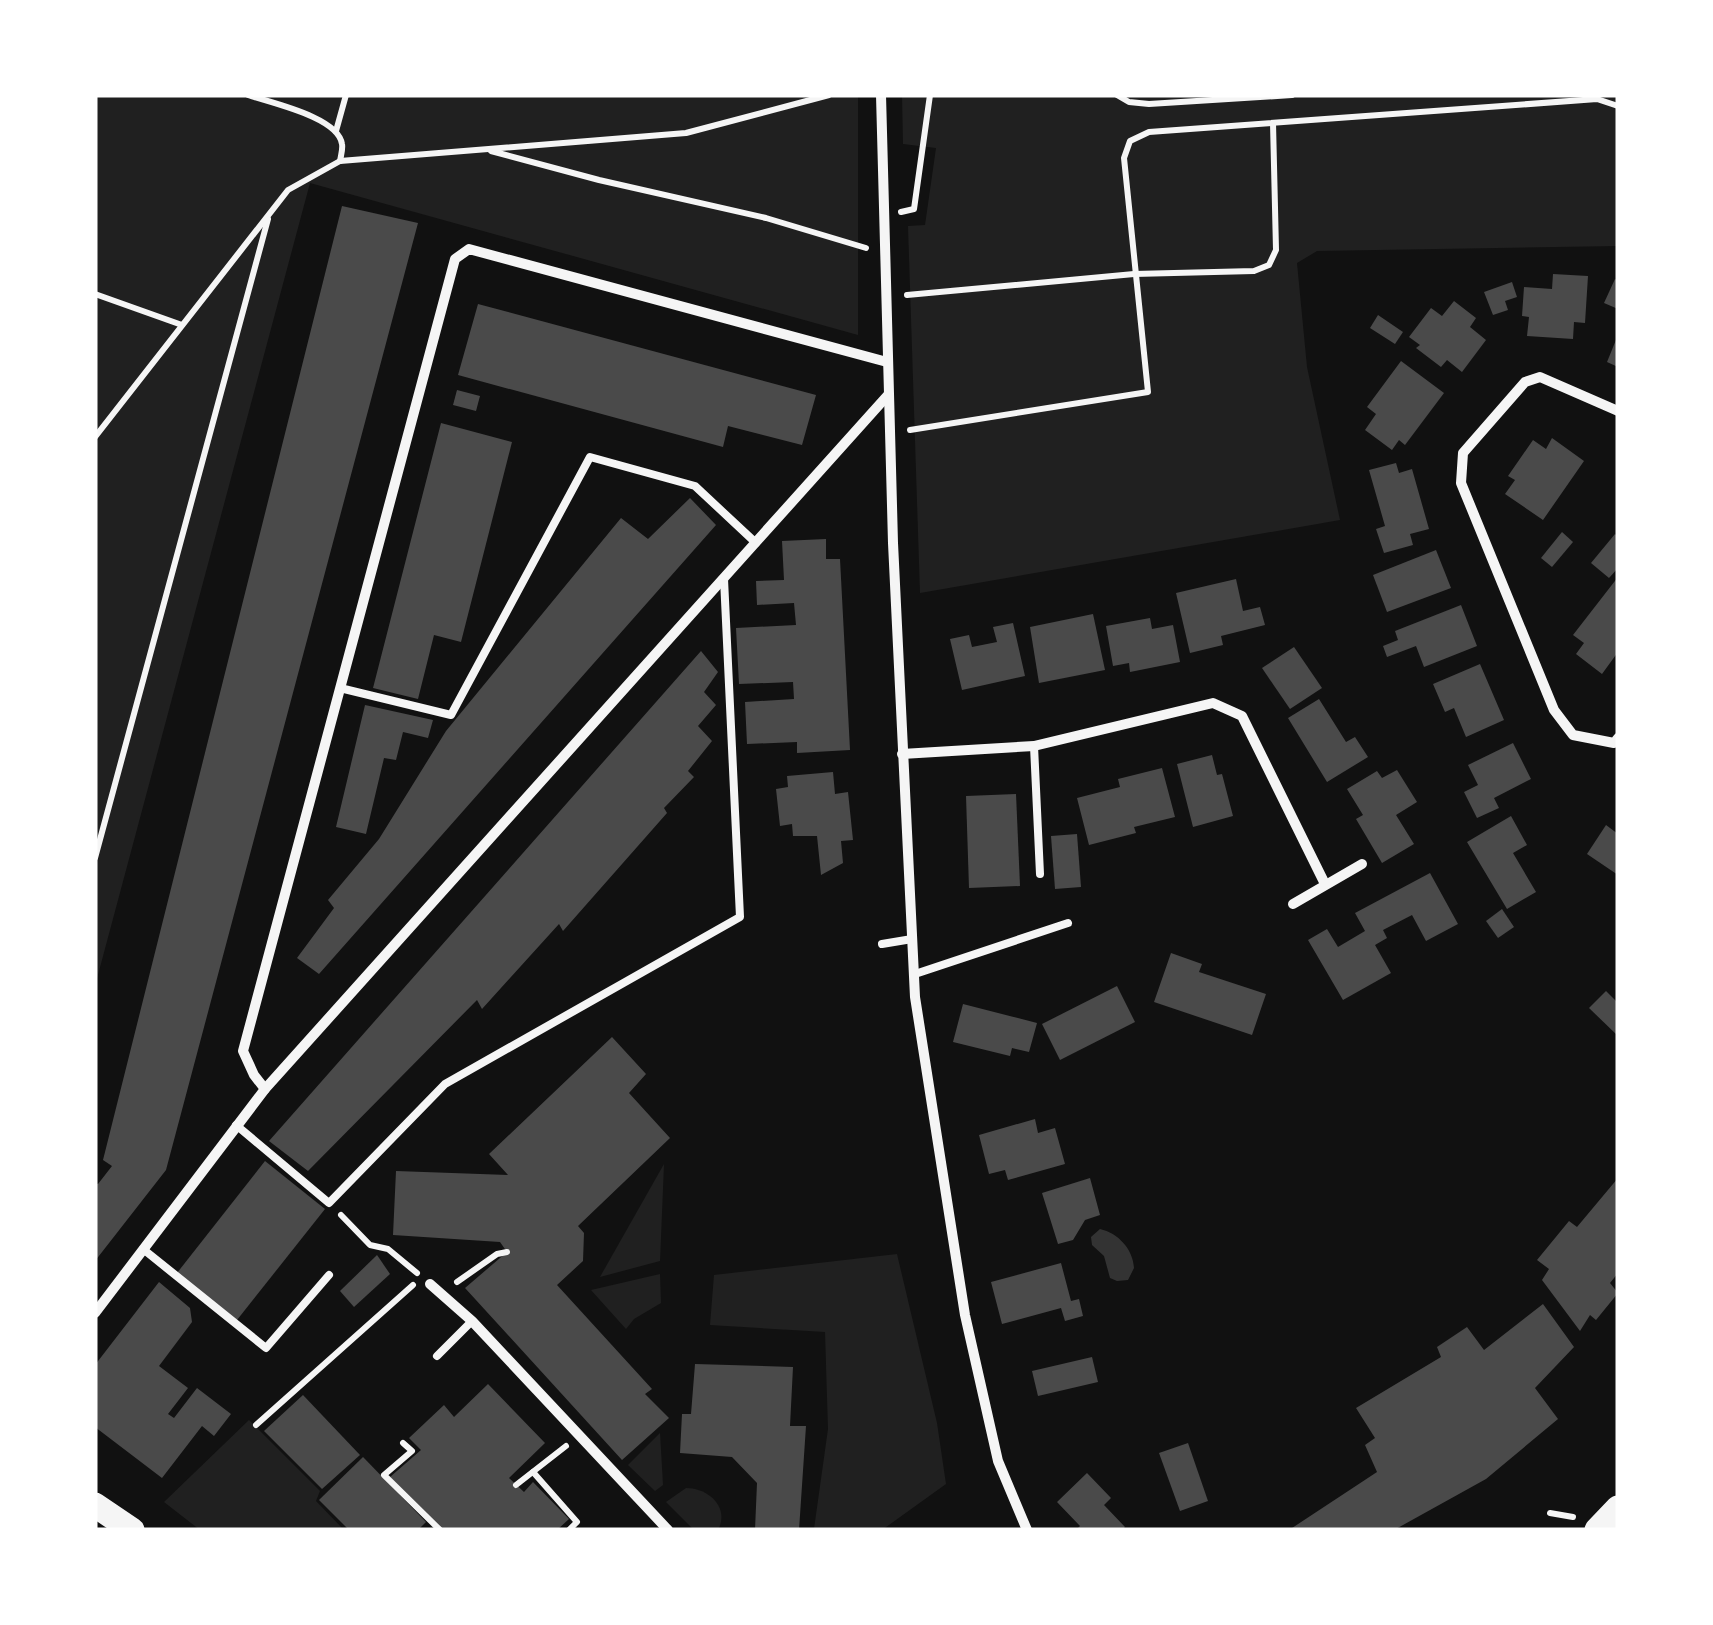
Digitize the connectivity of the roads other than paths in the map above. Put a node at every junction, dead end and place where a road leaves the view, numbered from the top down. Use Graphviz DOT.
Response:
graph roads {
  1 [pos="881,95"];
  2 [pos="887,362"];
  3 [pos="888,395"];
  4 [pos="1618,412"];
  5 [pos="756,543"];
  6 [pos="724,578"];
  7 [pos="340,688"];
  8 [pos="1618,738"];
  9 [pos="1034,746"];
  10 [pos="902,754"];
  11 [pos="1362,864"];
  12 [pos="1040,874"];
  13 [pos="1326,884"];
  14 [pos="1293,904"];
  15 [pos="1068,923"];
  16 [pos="912,939"];
  17 [pos="882,944"];
  18 [pos="915,974"];
  19 [pos="265,1089"];
  20 [pos="236,1125"];
  21 [pos="142,1250"];
  22 [pos="329,1274"];
  23 [pos="430,1284"];
  24 [pos="95,1313"];
  25 [pos="472,1321"];
  26 [pos="437,1356"];
  27 [pos="95,1505"];
  28 [pos="1618,1508"];
  29 [pos="132,1530"];
  30 [pos="668,1530"];
  31 [pos="1027,1530"];
  32 [pos="1597,1530"];
  1 -- 2 [label="street"];
  2 -- 3 [label="street"];
  2 -- 7 [label="street"];
  3 -- 5 [label="street"];
  3 -- 10 [label="street"];
  4 -- 8 [label="street"];
  5 -- 6 [label="street"];
  5 -- 7 [label="lane"];
  6 -- 19 [label="street"];
  6 -- 20 [label="lane"];
  7 -- 19 [label="street"];
  9 -- 10 [label="street"];
  9 -- 12 [label="lane"];
  9 -- 13 [label="street"];
  10 -- 16 [label="street"];
  11 -- 13 [label="street"];
  13 -- 14 [label="street"];
  15 -- 18 [label="lane"];
  16 -- 17 [label="lane"];
  16 -- 18 [label="street"];
  18 -- 31 [label="street"];
  19 -- 20 [label="street"];
  20 -- 21 [label="street"];
  21 -- 22 [label="lane"];
  21 -- 24 [label="street"];
  23 -- 25 [label="street"];
  25 -- 26 [label="lane"];
  25 -- 30 [label="street"];
  27 -- 29 [label="main road"];
  28 -- 32 [label="main road"];
}
